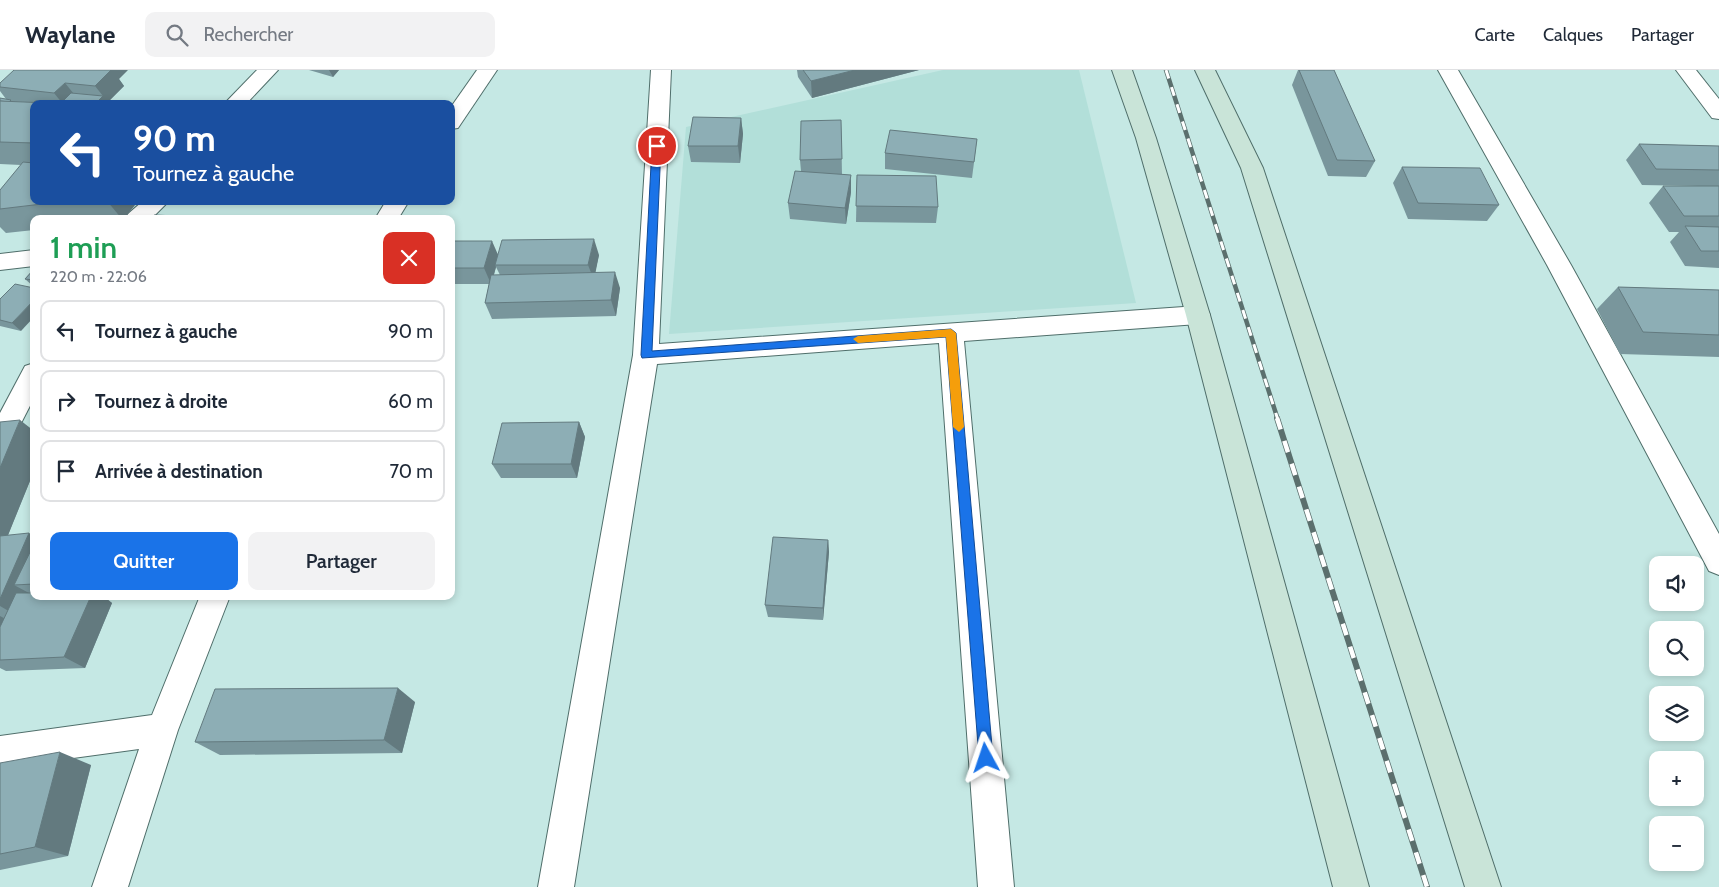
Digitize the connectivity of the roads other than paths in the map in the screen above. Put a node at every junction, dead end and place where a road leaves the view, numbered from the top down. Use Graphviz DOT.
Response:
graph roads {
  1 [pos="268,70"];
  2 [pos="487,70"];
  3 [pos="660,70"];
  4 [pos="1122,70"];
  5 [pos="1205,70"];
  6 [pos="1448,70"];
  7 [pos="1686,70"];
  8 [pos="1711,92"];
  9 [pos="238,100"];
  10 [pos="1719,113"];
  11 [pos="455,117"];
  12 [pos="153,205"];
  13 [pos="141,215"];
  14 [pos="30,258"];
  15 [pos="0,262"];
  16 [pos="1198,315"];
  17 [pos="951,333"];
  18 [pos="646,355"];
  19 [pos="30,380"];
  20 [pos="30,423"];
  21 [pos="4,425"];
  22 [pos="1719,562"];
  23 [pos="213,600"];
  24 [pos="162,730"];
  25 [pos="0,752"];
  26 [pos="110,887"];
  27 [pos="556,887"];
  28 [pos="996,887"];
  29 [pos="1351,887"];
  30 [pos="1483,887"];
  1 -- 9 [label="street"];
  2 -- 11 [label="street"];
  3 -- 18 [label="street"];
  4 -- 16 [label="main road"];
  5 -- 30 [label="main road"];
  6 -- 22 [label="street"];
  7 -- 8 [label="street"];
  8 -- 10 [label="street"];
  12 -- 13 [label="street"];
  14 -- 15 [label="street"];
  16 -- 17 [label="street"];
  16 -- 29 [label="main road"];
  17 -- 18 [label="street"];
  17 -- 28 [label="street"];
  18 -- 27 [label="street"];
  19 -- 21 [label="street"];
  20 -- 21 [label="street"];
  23 -- 24 [label="street"];
  24 -- 25 [label="street"];
  24 -- 26 [label="street"];
}
